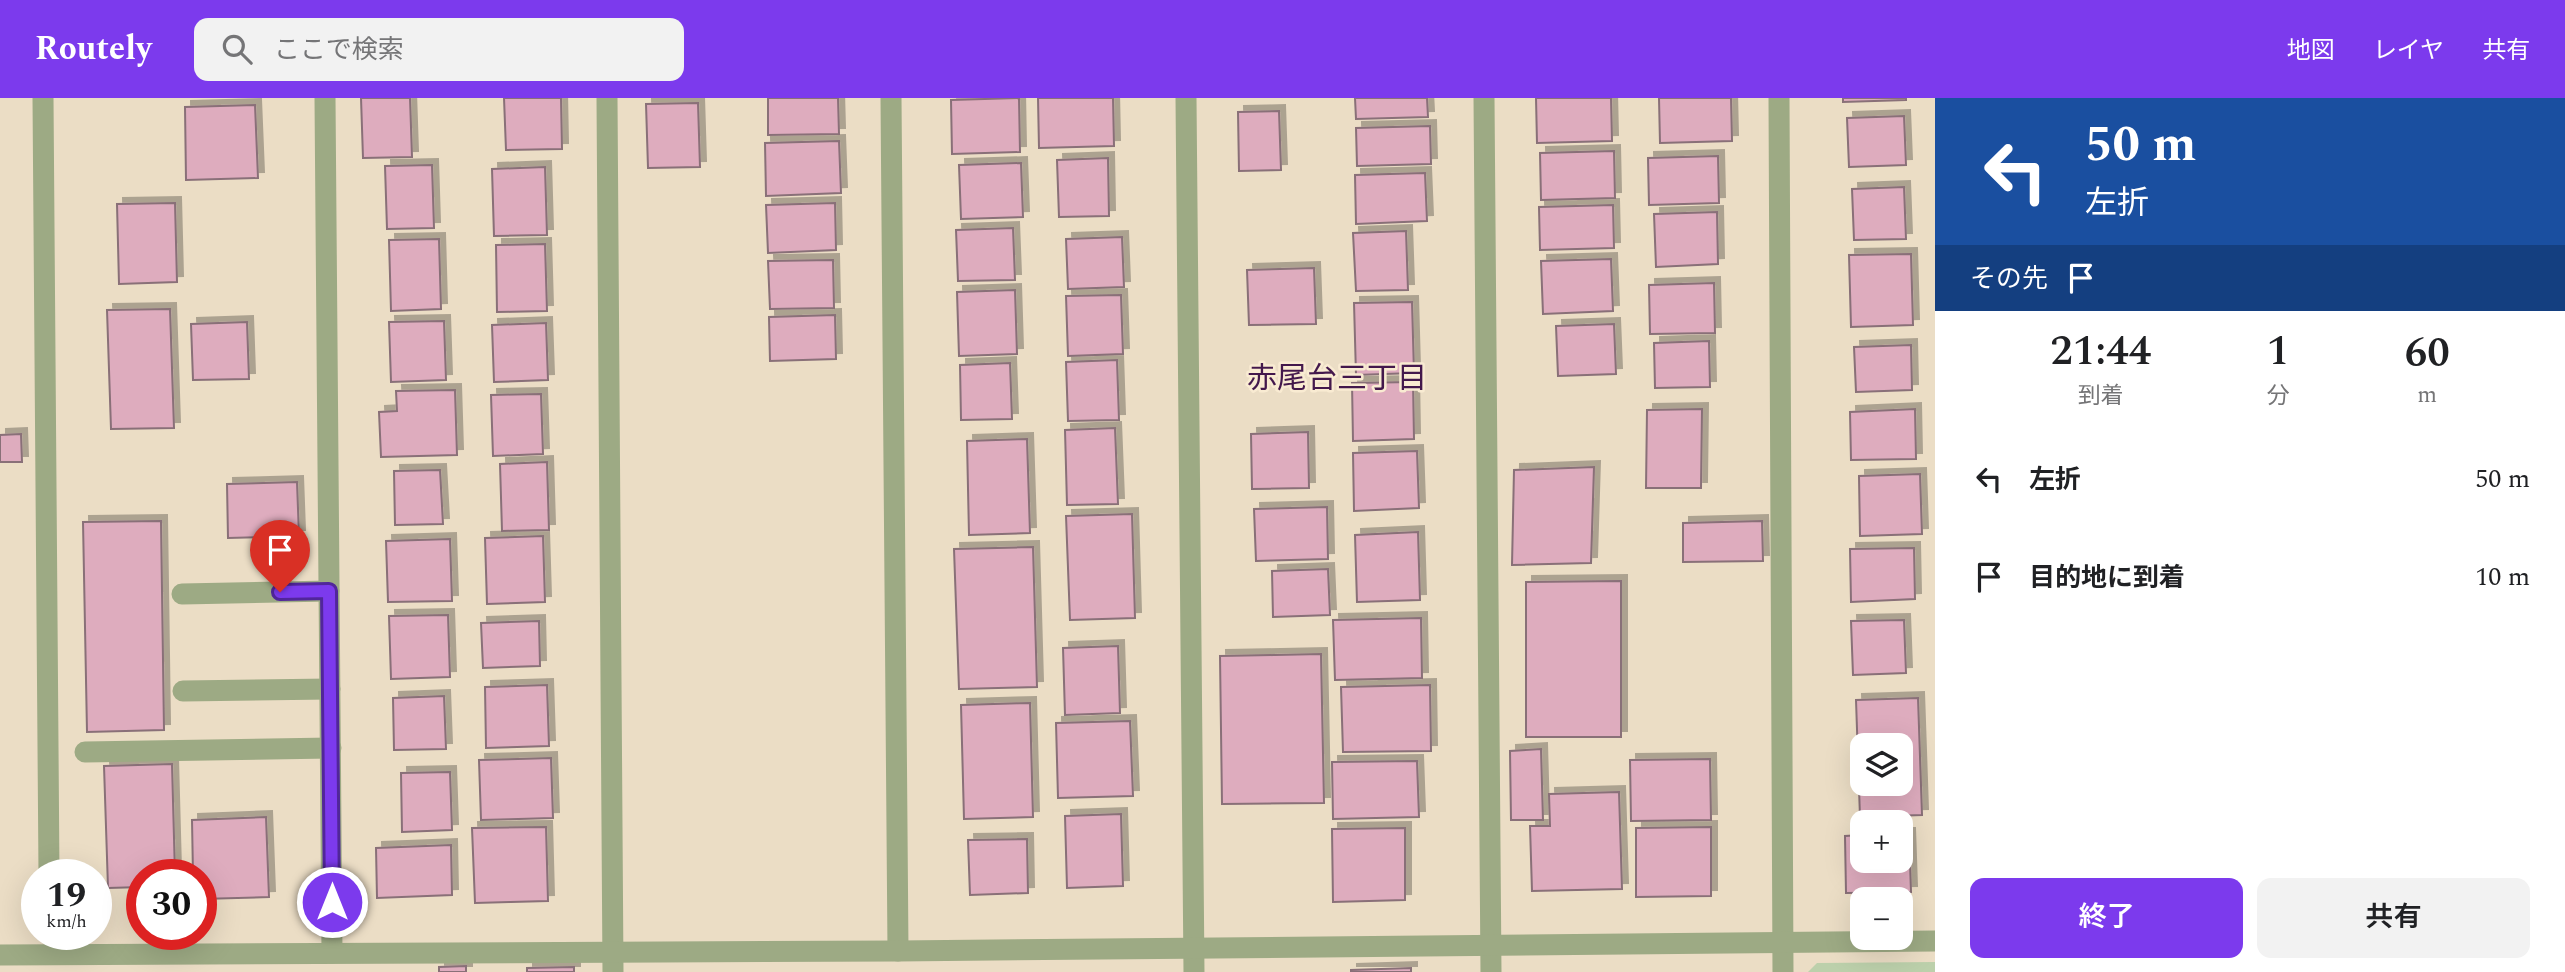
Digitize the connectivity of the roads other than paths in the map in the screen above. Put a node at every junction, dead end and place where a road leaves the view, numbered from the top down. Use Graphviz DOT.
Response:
graph roads {
  1 [pos="43,98"];
  2 [pos="325,98"];
  3 [pos="607,98"];
  4 [pos="891,98"];
  5 [pos="1186,98"];
  6 [pos="1484,98"];
  7 [pos="1779,98"];
  8 [pos="329,591"];
  9 [pos="182,594"];
  10 [pos="330,689"];
  11 [pos="183,691"];
  12 [pos="331,748"];
  13 [pos="85,752"];
  14 [pos="49,859"];
  15 [pos="1935,941"];
  16 [pos="1782,942"];
  17 [pos="1491,946"];
  18 [pos="112,947"];
  19 [pos="1193,947"];
  20 [pos="25,950"];
  21 [pos="898,951"];
  22 [pos="332,953"];
  23 [pos="0,955"];
  24 [pos="613,962"];
  25 [pos="1194,972"];
  26 [pos="1491,972"];
  27 [pos="1783,972"];
  1 -- 14 [label="street"];
  2 -- 8 [label="street"];
  3 -- 24 [label="street"];
  4 -- 21 [label="street"];
  5 -- 19 [label="street"];
  6 -- 17 [label="street"];
  7 -- 16 [label="street"];
  8 -- 9 [label="street"];
  8 -- 10 [label="street"];
  10 -- 11 [label="street"];
  10 -- 12 [label="street"];
  12 -- 13 [label="street"];
  12 -- 22 [label="street"];
  15 -- 16 [label="street"];
  16 -- 17 [label="street"];
  16 -- 27 [label="street"];
  17 -- 19 [label="street"];
  17 -- 26 [label="street"];
  18 -- 22 [label="street"];
  19 -- 21 [label="street"];
  19 -- 25 [label="street"];
  20 -- 23 [label="street"];
  21 -- 24 [label="street"];
  22 -- 24 [label="street"];
}
